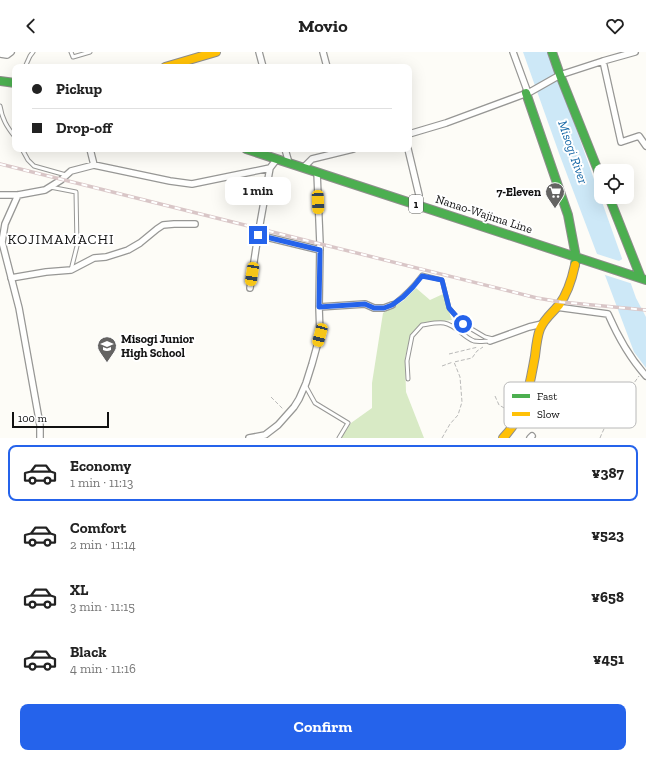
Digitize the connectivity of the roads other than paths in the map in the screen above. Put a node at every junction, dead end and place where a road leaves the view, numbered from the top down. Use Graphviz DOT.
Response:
graph roads {
  1 [pos="11,52"];
  2 [pos="33,52"];
  3 [pos="71,52"];
  4 [pos="90,52"];
  5 [pos="216,52"];
  6 [pos="259,52"];
  7 [pos="323,52"];
  8 [pos="513,52"];
  9 [pos="552,52"];
  10 [pos="635,52"];
  11 [pos="0,54"];
  12 [pos="199,54"];
  13 [pos="603,61"];
  14 [pos="26,64"];
  15 [pos="173,64"];
  16 [pos="262,64"];
  17 [pos="326,64"];
  18 [pos="560,75"];
  19 [pos="0,81"];
  20 [pos="12,83"];
  21 [pos="528,93"];
  22 [pos="0,106"];
  23 [pos="12,133"];
  24 [pos="412,133"];
  25 [pos="646,146"];
  26 [pos="24,152"];
  27 [pos="91,152"];
  28 [pos="255,152"];
  29 [pos="286,152"];
  30 [pos="340,152"];
  31 [pos="409,152"];
  32 [pos="277,159"];
  33 [pos="289,163"];
  34 [pos="595,164"];
  35 [pos="94,165"];
  36 [pos="270,168"];
  37 [pos="303,168"];
  38 [pos="317,172"];
  39 [pos="66,176"];
  40 [pos="50,187"];
  41 [pos="0,195"];
  42 [pos="18,195"];
  43 [pos="416,204"];
  44 [pos="612,204"];
  45 [pos="0,218"];
  46 [pos="8,218"];
  47 [pos="195,224"];
  48 [pos="260,224"];
  49 [pos="320,250"];
  50 [pos="576,257"];
  51 [pos="71,270"];
  52 [pos="11,278"];
  53 [pos="641,278"];
  54 [pos="250,288"];
  55 [pos="392,305"];
  56 [pos="319,307"];
  57 [pos="556,307"];
  58 [pos="542,324"];
  59 [pos="492,341"];
  60 [pos="644,374"];
  61 [pos="408,379"];
  62 [pos="530,382"];
  63 [pos="305,385"];
  64 [pos="40,438"];
  65 [pos="249,438"];
  66 [pos="339,438"];
  1 -- 11 [label="street"];
  2 -- 14 [label="lane"];
  3 -- 4 [label="lane"];
  5 -- 12 [label="street"];
  6 -- 16 [label="street"];
  7 -- 17 [label="street"];
  8 -- 21 [label="street"];
  9 -- 18 [label="street"];
  10 -- 13 [label="street"];
  12 -- 15 [label="street"];
  13 -- 18 [label="street"];
  13 -- 25 [label="street"];
  18 -- 21 [label="street"];
  18 -- 34 [label="street"];
  19 -- 20 [label="street"];
  21 -- 24 [label="street"];
  21 -- 50 [label="street"];
  22 -- 23 [label="lane"];
  26 -- 39 [label="lane"];
  27 -- 35 [label="street"];
  28 -- 32 [label="street, Nanao-Wajima Line / 1"];
  29 -- 33 [label="street"];
  30 -- 37 [label="street"];
  31 -- 43 [label="street"];
  32 -- 33 [label="street, Nanao-Wajima Line / 1"];
  32 -- 36 [label="street"];
  33 -- 37 [label="street, Nanao-Wajima Line / 1"];
  35 -- 36 [label="street"];
  35 -- 39 [label="street"];
  36 -- 48 [label="street"];
  37 -- 38 [label="street, Nanao-Wajima Line / 1"];
  38 -- 43 [label="street, Nanao-Wajima Line / 1"];
  38 -- 49 [label="street"];
  39 -- 40 [label="street"];
  40 -- 42 [label="street"];
  40 -- 51 [label="lane"];
  41 -- 42 [label="street"];
  42 -- 46 [label="street"];
  43 -- 50 [label="street, Nanao-Wajima Line / 1"];
  44 -- 53 [label="street"];
  45 -- 46 [label="street"];
  46 -- 52 [label="street"];
  47 -- 51 [label="street"];
  49 -- 54 [label="street"];
  49 -- 56 [label="street"];
  50 -- 53 [label="street, Nanao-Wajima Line / 1"];
  50 -- 57 [label="street"];
  51 -- 52 [label="street"];
  52 -- 64 [label="street"];
  55 -- 56 [label="street"];
  55 -- 59 [label="lane"];
  56 -- 63 [label="street"];
  57 -- 58 [label="street"];
  57 -- 60 [label="street"];
  58 -- 59 [label="street"];
  58 -- 62 [label="street"];
  59 -- 61 [label="lane"];
  63 -- 65 [label="street"];
  63 -- 66 [label="lane"];
}
